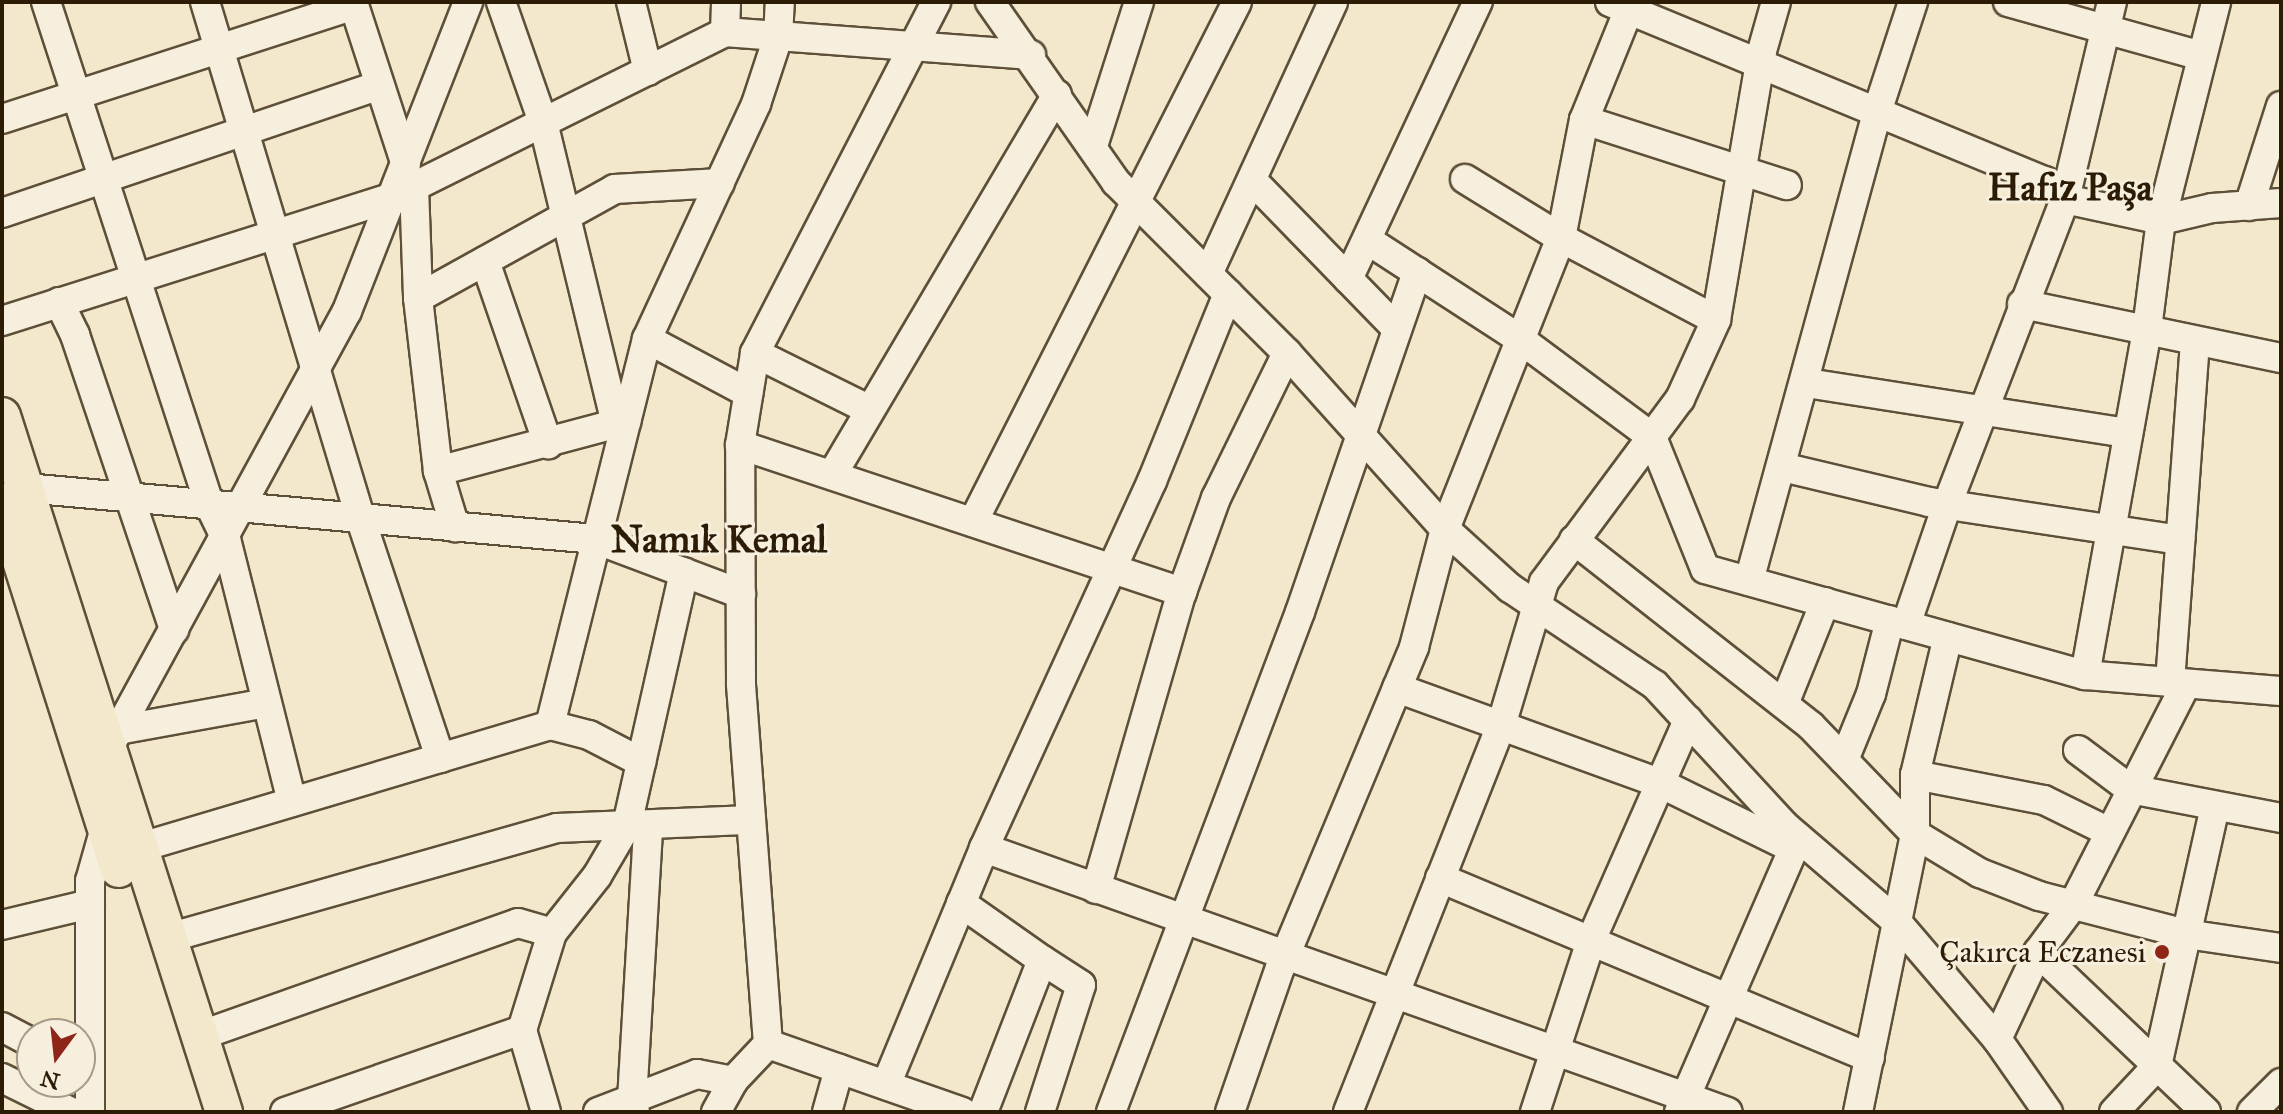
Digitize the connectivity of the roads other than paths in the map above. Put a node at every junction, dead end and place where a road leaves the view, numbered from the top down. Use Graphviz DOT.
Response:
graph roads {
  1 [pos="46,2"];
  2 [pos="205,2"];
  3 [pos="468,2"];
  4 [pos="501,2"];
  5 [pos="631,2"];
  6 [pos="726,2"];
  7 [pos="780,2"];
  8 [pos="936,2"];
  9 [pos="1139,2"];
  10 [pos="1237,2"];
  11 [pos="1333,2"];
  12 [pos="1478,2"];
  13 [pos="1776,2"];
  14 [pos="1913,2"];
  15 [pos="2008,2"];
  16 [pos="2112,2"];
  17 [pos="2216,2"];
  18 [pos="354,4"];
  19 [pos="1624,4"];
  20 [pos="1000,7"];
  21 [pos="2104,29"];
  22 [pos="725,32"];
  23 [pos="778,37"];
  24 [pos="219,47"];
  25 [pos="911,47"];
  26 [pos="1031,55"];
  27 [pos="2201,56"];
  28 [pos="1763,65"];
  29 [pos="648,71"];
  30 [pos="377,86"];
  31 [pos="76,93"];
  32 [pos="1057,94"];
  33 [pos="2281,106"];
  34 [pos="1878,109"];
  35 [pos="2,119"];
  36 [pos="1584,120"];
  37 [pos="543,122"];
  38 [pos="244,128"];
  39 [pos="1093,146"];
  40 [pos="1741,173"];
  41 [pos="1465,179"];
  42 [pos="105,182"];
  43 [pos="1254,182"];
  44 [pos="404,183"];
  45 [pos="720,183"];
  46 [pos="1787,185"];
  47 [pos="2065,199"];
  48 [pos="1138,203"];
  49 [pos="2281,203"];
  50 [pos="2249,206"];
  51 [pos="2,213"];
  52 [pos="565,217"];
  53 [pos="2161,220"];
  54 [pos="276,237"];
  55 [pos="1561,238"];
  56 [pos="1369,241"];
  57 [pos="485,261"];
  58 [pos="1417,272"];
  59 [pos="1208,274"];
  60 [pos="135,276"];
  61 [pos="1348,279"];
  62 [pos="1228,294"];
  63 [pos="418,298"];
  64 [pos="59,302"];
  65 [pos="2022,304"];
  66 [pos="1716,320"];
  67 [pos="2,321"];
  68 [pos="1397,329"];
  69 [pos="2147,329"];
  70 [pos="647,339"];
  71 [pos="1520,339"];
  72 [pos="2195,342"];
  73 [pos="755,353"];
  74 [pos="1287,353"];
  75 [pos="2281,358"];
  76 [pos="316,369"];
  77 [pos="1807,383"];
  78 [pos="748,393"];
  79 [pos="870,410"];
  80 [pos="1982,410"];
  81 [pos="2,416"];
  82 [pos="621,422"];
  83 [pos="2128,433"];
  84 [pos="1360,434"];
  85 [pos="1652,437"];
  86 [pos="548,444"];
  87 [pos="740,445"];
  88 [pos="1782,467"];
  89 [pos="438,471"];
  90 [pos="832,475"];
  91 [pos="13,495"];
  92 [pos="128,498"];
  93 [pos="1947,505"];
  94 [pos="210,506"];
  95 [pos="241,509"];
  96 [pos="361,520"];
  97 [pos="973,522"];
  98 [pos="455,527"];
  99 [pos="1445,529"];
  100 [pos="2111,529"];
  101 [pos="226,539"];
  102 [pos="595,539"];
  103 [pos="1574,540"];
  104 [pos="2180,540"];
  105 [pos="10,553"];
  106 [pos="1111,569"];
  107 [pos="684,572"];
  108 [pos="1749,581"];
  109 [pos="1182,592"];
  110 [pos="741,594"];
  111 [pos="1825,602"];
  112 [pos="1537,606"];
  113 [pos="1898,623"];
  114 [pos="174,630"];
  115 [pos="1948,637"];
  116 [pos="2085,675"];
  117 [pos="2178,683"];
  118 [pos="1397,688"];
  119 [pos="2281,691"];
  120 [pos="267,703"];
  121 [pos="1784,704"];
  122 [pos="1688,720"];
  123 [pos="550,725"];
  124 [pos="1500,729"];
  125 [pos="112,740"];
  126 [pos="2078,750"];
  127 [pos="440,758"];
  128 [pos="1844,760"];
  129 [pos="641,762"];
  130 [pos="1915,775"];
  131 [pos="1660,783"];
  132 [pos="91,786"];
  133 [pos="2130,789"];
  134 [pos="292,802"];
  135 [pos="2215,806"];
  136 [pos="2281,818"];
  137 [pos="751,820"];
  138 [pos="637,826"];
  139 [pos="105,828"];
  140 [pos="2109,832"];
  141 [pos="1915,834"];
  142 [pos="1796,843"];
  143 [pos="138,848"];
  144 [pos="984,848"];
  145 [pos="1440,878"];
  146 [pos="1096,889"];
  147 [pos="961,903"];
  148 [pos="90,904"];
  149 [pos="2073,905"];
  150 [pos="1187,922"];
  151 [pos="1897,922"];
  152 [pos="2,925"];
  153 [pos="552,933"];
  154 [pos="2186,934"];
  155 [pos="168,938"];
  156 [pos="1592,938"];
  157 [pos="2281,948"];
  158 [pos="2038,952"];
  159 [pos="1285,957"];
  160 [pos="1042,960"];
  161 [pos="1394,995"];
  162 [pos="1729,1001"];
  163 [pos="86,1018"];
  164 [pos="522,1030"];
  165 [pos="199,1036"];
  166 [pos="1997,1039"];
  167 [pos="768,1044"];
  168 [pos="1555,1051"];
  169 [pos="1870,1058"];
  170 [pos="2157,1066"];
  171 [pos="839,1069"];
  172 [pos="2,1078"];
  173 [pos="733,1081"];
  174 [pos="2281,1083"];
  175 [pos="886,1085"];
  176 [pos="1682,1105"];
  177 [pos="633,1106"];
  178 [pos="927,1106"];
  179 [pos="2044,1110"];
  180 [pos="71,1112"];
  181 [pos="198,1112"];
  182 [pos="224,1112"];
  183 [pos="285,1112"];
  184 [pos="546,1112"];
  185 [pos="598,1112"];
  186 [pos="716,1112"];
  187 [pos="827,1112"];
  188 [pos="962,1112"];
  189 [pos="983,1112"];
  190 [pos="1040,1112"];
  191 [pos="1111,1112"];
  192 [pos="1230,1112"];
  193 [pos="1348,1112"];
  194 [pos="1535,1112"];
  195 [pos="1728,1112"];
  196 [pos="1858,1112"];
  197 [pos="2114,1112"];
  198 [pos="2206,1112"];
  199 [pos="2252,1112"];
  1 -- 31 [label="street"];
  2 -- 24 [label="street"];
  3 -- 44 [label="street"];
  4 -- 37 [label="street"];
  5 -- 29 [label="street"];
  6 -- 22 [label="street"];
  7 -- 23 [label="street"];
  8 -- 25 [label="street"];
  9 -- 39 [label="street"];
  10 -- 48 [label="street"];
  11 -- 43 [label="street"];
  12 -- 56 [label="street"];
  13 -- 28 [label="street"];
  14 -- 34 [label="street"];
  15 -- 21 [label="street"];
  16 -- 21 [label="street"];
  17 -- 27 [label="street"];
  18 -- 24 [label="street"];
  18 -- 30 [label="street"];
  19 -- 28 [label="street"];
  19 -- 36 [label="street"];
  20 -- 26 [label="street"];
  21 -- 27 [label="street"];
  21 -- 47 [label="street"];
  22 -- 23 [label="street"];
  22 -- 29 [label="street"];
  23 -- 25 [label="street"];
  23 -- 45 [label="street"];
  24 -- 31 [label="street"];
  24 -- 38 [label="street"];
  25 -- 26 [label="street"];
  25 -- 73 [label="street"];
  26 -- 32 [label="street"];
  27 -- 53 [label="street"];
  28 -- 34 [label="street"];
  28 -- 40 [label="street"];
  29 -- 37 [label="street"];
  30 -- 38 [label="street"];
  30 -- 44 [label="street"];
  31 -- 35 [label="street"];
  31 -- 42 [label="street"];
  32 -- 39 [label="street"];
  32 -- 79 [label="street"];
  33 -- 50 [label="street"];
  34 -- 47 [label="street"];
  34 -- 77 [label="street"];
  36 -- 40 [label="street"];
  36 -- 55 [label="street"];
  37 -- 44 [label="street"];
  37 -- 52 [label="street"];
  38 -- 42 [label="street"];
  38 -- 54 [label="street"];
  39 -- 48 [label="street"];
  40 -- 46 [label="street"];
  40 -- 66 [label="street"];
  41 -- 55 [label="street"];
  42 -- 51 [label="street"];
  42 -- 60 [label="street"];
  43 -- 59 [label="street"];
  43 -- 61 [label="street"];
  44 -- 54 [label="street"];
  44 -- 63 [label="street"];
  44 -- 76 [label="street"];
  45 -- 52 [label="street"];
  45 -- 70 [label="street"];
  47 -- 53 [label="street"];
  47 -- 65 [label="street"];
  48 -- 59 [label="street"];
  48 -- 97 [label="street"];
  49 -- 50 [label="street"];
  50 -- 53 [label="street"];
  52 -- 57 [label="street"];
  52 -- 82 [label="street"];
  53 -- 69 [label="street"];
  54 -- 60 [label="street"];
  54 -- 76 [label="street"];
  55 -- 66 [label="street"];
  55 -- 71 [label="street"];
  56 -- 58 [label="street"];
  56 -- 61 [label="street"];
  57 -- 63 [label="street"];
  57 -- 86 [label="street"];
  58 -- 68 [label="street"];
  58 -- 71 [label="street"];
  59 -- 62 [label="street"];
  60 -- 64 [label="street"];
  60 -- 94 [label="street"];
  61 -- 68 [label="street"];
  62 -- 74 [label="street"];
  62 -- 106 [label="street"];
  63 -- 89 [label="street"];
  64 -- 67 [label="street"];
  64 -- 92 [label="street"];
  65 -- 69 [label="street"];
  65 -- 80 [label="street"];
  66 -- 85 [label="street"];
  68 -- 84 [label="street"];
  69 -- 72 [label="street"];
  69 -- 83 [label="street"];
  70 -- 78 [label="street"];
  70 -- 82 [label="street"];
  71 -- 85 [label="street"];
  71 -- 99 [label="street"];
  72 -- 75 [label="street"];
  72 -- 104 [label="street"];
  73 -- 78 [label="street"];
  73 -- 79 [label="street"];
  74 -- 84 [label="street"];
  74 -- 109 [label="street"];
  76 -- 95 [label="street"];
  76 -- 96 [label="street"];
  77 -- 80 [label="street"];
  77 -- 88 [label="street"];
  78 -- 87 [label="street"];
  79 -- 90 [label="street"];
  80 -- 83 [label="street"];
  80 -- 93 [label="street"];
  81 -- 91 [label="main road"];
  82 -- 86 [label="street"];
  82 -- 102 [label="street"];
  83 -- 100 [label="street"];
  84 -- 99 [label="street"];
  84 -- 150 [label="street"];
  85 -- 103 [label="street"];
  85 -- 108 [label="street"];
  86 -- 89 [label="street"];
  87 -- 90 [label="street"];
  87 -- 110 [label="street"];
  88 -- 93 [label="street"];
  88 -- 108 [label="street"];
  89 -- 98 [label="street"];
  90 -- 97 [label="street"];
  91 -- 92 [label="street"];
  91 -- 105 [label="main road"];
  91 -- 125 [label="main road"];
  92 -- 94 [label="street"];
  92 -- 114 [label="street"];
  93 -- 100 [label="street"];
  93 -- 113 [label="street"];
  94 -- 95 [label="street"];
  94 -- 101 [label="street"];
  95 -- 96 [label="street"];
  95 -- 101 [label="street"];
  96 -- 98 [label="street"];
  96 -- 127 [label="street"];
  97 -- 106 [label="street"];
  98 -- 102 [label="street"];
  99 -- 112 [label="street"];
  99 -- 118 [label="street"];
  100 -- 104 [label="street"];
  100 -- 116 [label="street"];
  101 -- 114 [label="street"];
  101 -- 120 [label="street"];
  102 -- 107 [label="street"];
  102 -- 123 [label="street"];
  103 -- 112 [label="street"];
  103 -- 121 [label="street"];
  104 -- 117 [label="street"];
  105 -- 132 [label="main road"];
  106 -- 109 [label="street"];
  106 -- 144 [label="street"];
  107 -- 110 [label="street"];
  107 -- 129 [label="street"];
  108 -- 111 [label="street"];
  109 -- 146 [label="street"];
  110 -- 137 [label="street"];
  111 -- 113 [label="street"];
  111 -- 121 [label="street"];
  112 -- 122 [label="street"];
  112 -- 124 [label="street"];
  113 -- 115 [label="street"];
  113 -- 128 [label="street"];
  114 -- 125 [label="street"];
  115 -- 116 [label="street"];
  115 -- 130 [label="street"];
  116 -- 117 [label="street"];
  117 -- 119 [label="street"];
  117 -- 133 [label="street"];
  118 -- 124 [label="street"];
  118 -- 159 [label="street"];
  120 -- 125 [label="street"];
  120 -- 134 [label="street"];
  121 -- 128 [label="street"];
  122 -- 131 [label="street"];
  122 -- 142 [label="street"];
  123 -- 127 [label="street"];
  123 -- 129 [label="street"];
  124 -- 131 [label="street"];
  124 -- 145 [label="street"];
  125 -- 132 [label="street"];
  125 -- 143 [label="main road"];
  126 -- 133 [label="street"];
  127 -- 134 [label="street"];
  128 -- 141 [label="street"];
  129 -- 138 [label="street"];
  130 -- 140 [label="street"];
  130 -- 141 [label="street"];
  131 -- 142 [label="street"];
  131 -- 156 [label="street"];
  132 -- 139 [label="main road"];
  133 -- 135 [label="street"];
  133 -- 140 [label="street"];
  134 -- 143 [label="street"];
  135 -- 136 [label="street"];
  135 -- 154 [label="street"];
  137 -- 138 [label="street"];
  137 -- 167 [label="street"];
  138 -- 153 [label="street"];
  138 -- 155 [label="street"];
  138 -- 177 [label="street"];
  139 -- 148 [label="street"];
  139 -- 181 [label="main road"];
  140 -- 149 [label="street"];
  141 -- 149 [label="street"];
  141 -- 151 [label="street"];
  142 -- 151 [label="street"];
  142 -- 162 [label="street"];
  143 -- 155 [label="main road"];
  144 -- 146 [label="street"];
  144 -- 147 [label="street"];
  145 -- 156 [label="street"];
  145 -- 161 [label="street"];
  146 -- 150 [label="street"];
  147 -- 160 [label="street"];
  147 -- 175 [label="street"];
  148 -- 152 [label="street"];
  148 -- 163 [label="street"];
  149 -- 154 [label="street"];
  149 -- 158 [label="street"];
  150 -- 159 [label="street"];
  150 -- 191 [label="street"];
  151 -- 166 [label="street"];
  151 -- 169 [label="street"];
  153 -- 164 [label="street"];
  153 -- 165 [label="street"];
  154 -- 157 [label="street"];
  154 -- 170 [label="street"];
  155 -- 165 [label="main road"];
  156 -- 162 [label="street"];
  156 -- 168 [label="street"];
  158 -- 166 [label="street"];
  158 -- 170 [label="street"];
  159 -- 161 [label="street"];
  159 -- 192 [label="street"];
  160 -- 189 [label="street"];
  160 -- 190 [label="street"];
  161 -- 168 [label="street"];
  161 -- 193 [label="street"];
  162 -- 169 [label="street"];
  162 -- 176 [label="street"];
  164 -- 183 [label="street"];
  164 -- 184 [label="street"];
  165 -- 182 [label="main road"];
  166 -- 179 [label="street"];
  167 -- 171 [label="street"];
  167 -- 173 [label="street"];
  168 -- 176 [label="street"];
  168 -- 194 [label="street"];
  169 -- 196 [label="street"];
  170 -- 197 [label="street"];
  170 -- 198 [label="street"];
  171 -- 175 [label="street"];
  171 -- 187 [label="street"];
  172 -- 180 [label="street"];
  173 -- 177 [label="street"];
  173 -- 186 [label="street"];
  174 -- 199 [label="street"];
  175 -- 178 [label="street"];
  176 -- 195 [label="street"];
  177 -- 185 [label="street"];
  178 -- 188 [label="street"];
}
